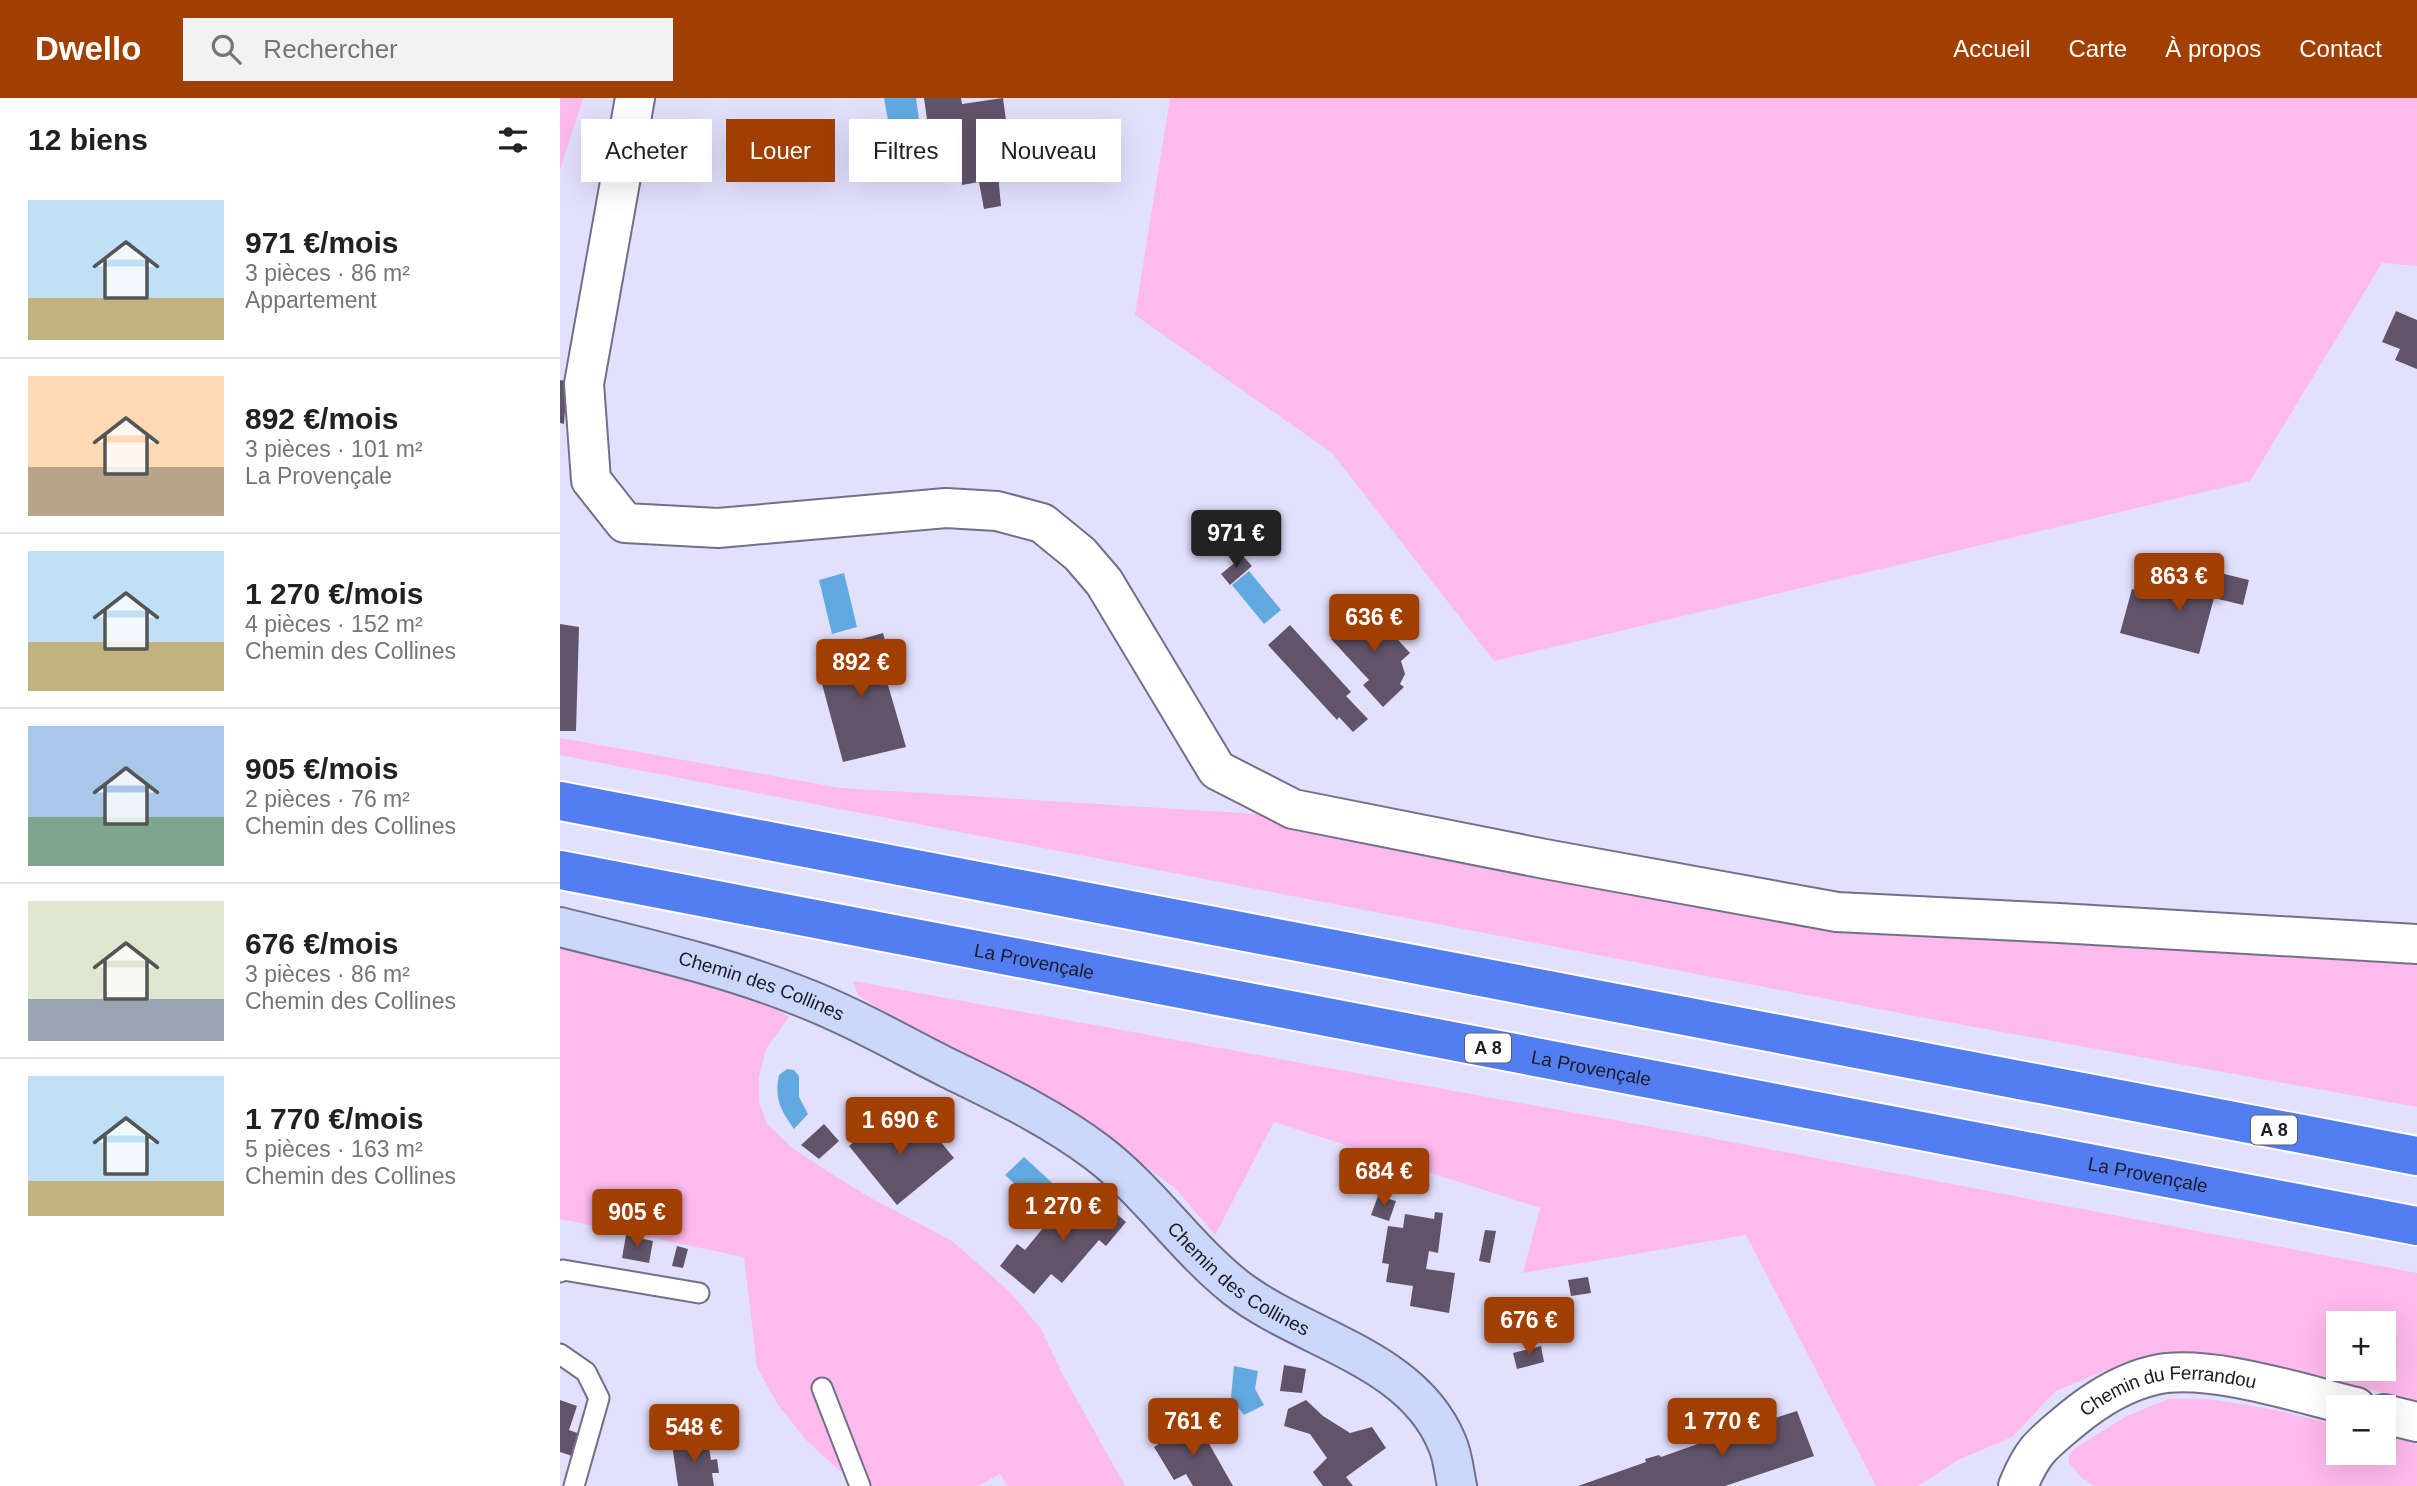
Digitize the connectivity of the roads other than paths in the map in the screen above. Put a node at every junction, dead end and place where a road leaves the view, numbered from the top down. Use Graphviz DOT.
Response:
graph roads {
  1 [pos="635,98"];
  2 [pos="560,801"];
  3 [pos="560,870"];
  4 [pos="560,927"];
  5 [pos="2417,944"];
  6 [pos="2417,1156"];
  7 [pos="2417,1226"];
  8 [pos="560,1272"];
  9 [pos="699,1293"];
  10 [pos="560,1354"];
  11 [pos="822,1388"];
  12 [pos="2326,1400"];
  13 [pos="2396,1417"];
  14 [pos="2417,1422"];
  15 [pos="574,1486"];
  16 [pos="860,1486"];
  17 [pos="1457,1486"];
  18 [pos="2018,1486"];
  1 -- 5 [label="street"];
  2 -- 6 [label="highway, A 8"];
  3 -- 7 [label="highway, La Provençale / A 8"];
  4 -- 17 [label="street, Chemin des Collines"];
  8 -- 9 [label="lane"];
  10 -- 15 [label="lane"];
  11 -- 16 [label="lane"];
  12 -- 18 [label="street, Chemin du Ferrandou"];
  13 -- 14 [label="street"];
}
